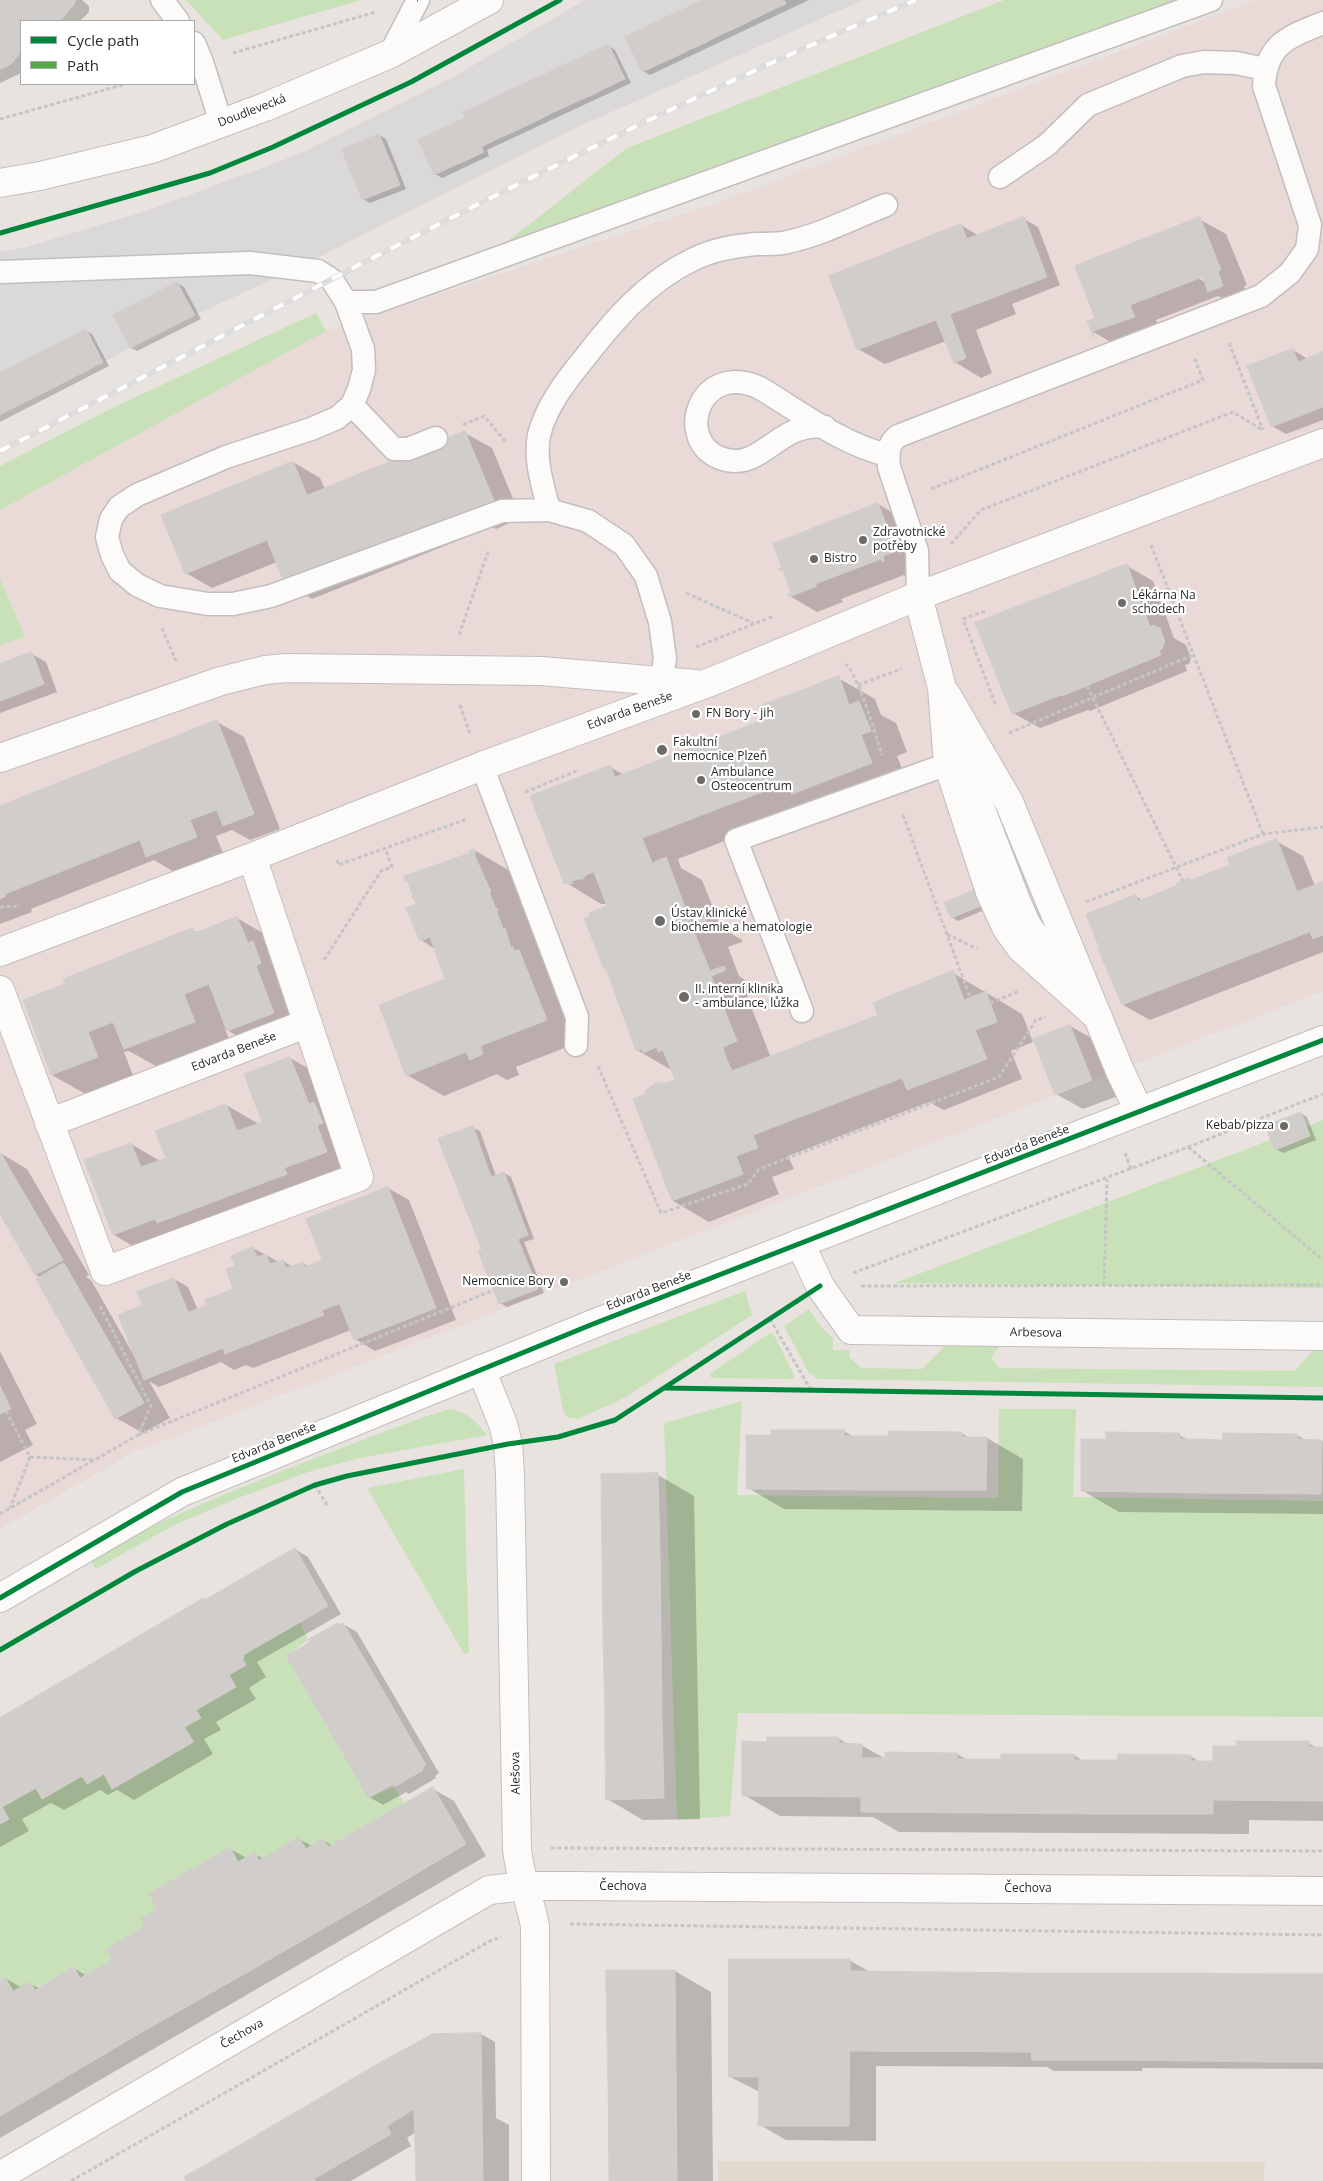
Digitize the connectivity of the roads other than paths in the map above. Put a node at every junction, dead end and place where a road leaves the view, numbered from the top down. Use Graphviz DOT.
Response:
graph roads {
  1 [pos="162,0"];
  2 [pos="417,0"];
  3 [pos="489,0"];
  4 [pos="1211,0"];
  5 [pos="177,20"];
  6 [pos="1323,23"];
  7 [pos="198,53"];
  8 [pos="390,54"];
  9 [pos="1265,69"];
  10 [pos="220,123"];
  11 [pos="1000,177"];
  12 [pos="0,183"];
  13 [pos="886,205"];
  14 [pos="0,272"];
  15 [pos="346,302"];
  16 [pos="352,405"];
  17 [pos="826,427"];
  18 [pos="436,438"];
  19 [pos="1323,443"];
  20 [pos="888,455"];
  21 [pos="549,510"];
  22 [pos="918,596"];
  23 [pos="663,670"];
  24 [pos="713,681"];
  25 [pos="942,688"];
  26 [pos="0,758"];
  27 [pos="948,764"];
  28 [pos="482,766"];
  29 [pos="252,857"];
  30 [pos="0,952"];
  31 [pos="0,990"];
  32 [pos="802,1011"];
  33 [pos="1098,1017"];
  34 [pos="308,1024"];
  35 [pos="1323,1040"];
  36 [pos="576,1045"];
  37 [pos="1139,1111"];
  38 [pos="49,1123"];
  39 [pos="800,1244"];
  40 [pos="1323,1336"];
  41 [pos="481,1369"];
  42 [pos="0,1598"];
  43 [pos="524,1886"];
  44 [pos="1323,1891"];
  45 [pos="0,2176"];
  46 [pos="536,2181"];
  1 -- 5 [label="lane"];
  2 -- 8 [label="lane"];
  3 -- 8 [label="street, Doudlevecká"];
  4 -- 15 [label="lane"];
  6 -- 9 [label="lane"];
  7 -- 10 [label="lane"];
  8 -- 10 [label="street, Doudlevecká"];
  9 -- 11 [label="lane"];
  9 -- 20 [label="lane"];
  10 -- 12 [label="street, Doudlevecká"];
  13 -- 21 [label="lane"];
  14 -- 15 [label="lane"];
  15 -- 16 [label="lane"];
  16 -- 18 [label="lane"];
  16 -- 21 [label="lane"];
  17 -- 17 [label="lane"];
  17 -- 20 [label="lane"];
  19 -- 22 [label="street, Edvarda Beneše"];
  20 -- 22 [label="lane"];
  21 -- 23 [label="lane"];
  22 -- 24 [label="street, Edvarda Beneše"];
  22 -- 25 [label="street"];
  23 -- 24 [label="street"];
  23 -- 26 [label="street"];
  24 -- 28 [label="street, Edvarda Beneše"];
  25 -- 27 [label="street"];
  25 -- 33 [label="street"];
  27 -- 32 [label="lane"];
  27 -- 33 [label="street"];
  28 -- 29 [label="street, Edvarda Beneše"];
  28 -- 36 [label="lane"];
  29 -- 30 [label="street, Edvarda Beneše"];
  29 -- 34 [label="street"];
  31 -- 38 [label="street"];
  33 -- 37 [label="street"];
  34 -- 38 [label="street, Edvarda Beneše"];
  34 -- 38 [label="street"];
  35 -- 37 [label="street, Edvarda Beneše"];
  37 -- 39 [label="street, Edvarda Beneše"];
  39 -- 40 [label="street, Arbesova"];
  39 -- 41 [label="street, Edvarda Beneše"];
  41 -- 42 [label="street, Edvarda Beneše"];
  41 -- 43 [label="street, Alešova"];
  43 -- 44 [label="street, Čechova"];
  43 -- 45 [label="street, Čechova"];
  43 -- 46 [label="street, Alešova"];
}
